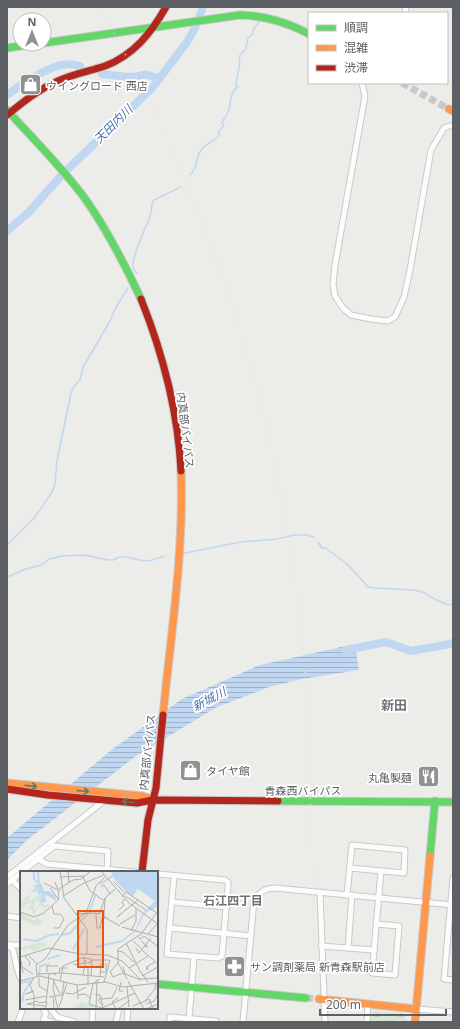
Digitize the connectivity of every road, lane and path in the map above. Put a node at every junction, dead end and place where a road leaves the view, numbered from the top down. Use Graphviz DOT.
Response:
graph roads {
  1 [pos="166,7"];
  2 [pos="154,27"];
  3 [pos="308,34"];
  4 [pos="52,41"];
  5 [pos="362,84"];
  6 [pos="8,113"];
  7 [pos="453,125"];
  8 [pos="7,783"];
  9 [pos="7,789"];
  10 [pos="104,800"];
  11 [pos="153,800"];
  12 [pos="435,801"];
  13 [pos="453,802"];
  14 [pos="38,858"];
  15 [pos="350,868"];
  16 [pos="22,871"];
  17 [pos="107,871"];
  18 [pos="142,871"];
  19 [pos="381,871"];
  20 [pos="20,873"];
  21 [pos="158,874"];
  22 [pos="174,876"];
  23 [pos="10,878"];
  24 [pos="453,878"];
  25 [pos="7,884"];
  26 [pos="20,887"];
  27 [pos="320,892"];
  28 [pos="350,895"];
  29 [pos="378,898"];
  30 [pos="172,902"];
  31 [pos="426,902"];
  32 [pos="452,905"];
  33 [pos="227,907"];
  34 [pos="7,916"];
  35 [pos="20,918"];
  36 [pos="376,924"];
  37 [pos="451,927"];
  38 [pos="170,928"];
  39 [pos="224,933"];
  40 [pos="251,936"];
  41 [pos="8,945"];
  42 [pos="20,945"];
  43 [pos="321,946"];
  44 [pos="348,948"];
  45 [pos="374,950"];
  46 [pos="194,957"];
  47 [pos="20,977"];
  48 [pos="453,980"];
  49 [pos="158,984"];
  50 [pos="192,987"];
  51 [pos="245,992"];
  52 [pos="306,998"];
  53 [pos="321,999"];
  54 [pos="368,1004"];
  55 [pos="23,1009"];
  56 [pos="43,1009"];
  57 [pos="51,1009"];
  58 [pos="93,1009"];
  59 [pos="119,1009"];
  60 [pos="128,1009"];
  61 [pos="416,1009"];
  62 [pos="453,1012"];
  63 [pos="189,1018"];
  64 [pos="44,1021"];
  65 [pos="18,1022"];
  66 [pos="52,1022"];
  67 [pos="74,1022"];
  68 [pos="92,1022"];
  69 [pos="116,1022"];
  70 [pos="127,1022"];
  71 [pos="170,1022"];
  72 [pos="216,1022"];
  73 [pos="243,1022"];
  74 [pos="325,1022"];
  75 [pos="367,1022"];
  76 [pos="415,1022"];
  1 -- 2 [label="main road"];
  2 -- 3 [label="main road"];
  2 -- 4 [label="main road"];
  2 -- 6 [label="main road"];
  5 -- 7 [label="street"];
  6 -- 11 [label="main road, 内真部バイパス"];
  8 -- 11 [label="main road, 青森西バイパス, one-way"];
  9 -- 10 [label="main road, 青森西バイパス"];
  11 -- 10 [label="main road, 青森西バイパス, one-way"];
  10 -- 23 [label="street"];
  11 -- 12 [label="main road, 青森西バイパス"];
  11 -- 18 [label="main road, 内真部バイパス"];
  12 -- 13 [label="main road, 青森西バイパス"];
  12 -- 31 [label="main road"];
  14 -- 16 [label="street"];
  14 -- 17 [label="street"];
  14 -- 17 [label="street"];
  15 -- 19 [label="street"];
  15 -- 19 [label="street"];
  15 -- 28 [label="street"];
  19 -- 29 [label="street"];
  20 -- 23 [label="street"];
  21 -- 22 [label="street"];
  22 -- 30 [label="street"];
  22 -- 33 [label="street"];
  23 -- 25 [label="street"];
  23 -- 26 [label="street"];
  24 -- 32 [label="street"];
  27 -- 28 [label="street"];
  27 -- 40 [label="street"];
  27 -- 43 [label="street"];
  28 -- 29 [label="street"];
  28 -- 44 [label="street"];
  29 -- 31 [label="street"];
  29 -- 36 [label="street"];
  30 -- 33 [label="street"];
  30 -- 38 [label="street"];
  31 -- 32 [label="street"];
  31 -- 61 [label="main road"];
  32 -- 37 [label="street"];
  33 -- 39 [label="street"];
  34 -- 35 [label="street"];
  36 -- 45 [label="street"];
  36 -- 45 [label="street"];
  37 -- 48 [label="street"];
  38 -- 39 [label="street"];
  38 -- 46 [label="street"];
  39 -- 40 [label="street"];
  39 -- 46 [label="street"];
  40 -- 51 [label="street"];
  41 -- 42 [label="street"];
  41 -- 47 [label="street"];
  43 -- 44 [label="street"];
  43 -- 53 [label="street"];
  44 -- 45 [label="street"];
  46 -- 50 [label="street"];
  49 -- 50 [label="main road"];
  50 -- 51 [label="main road"];
  50 -- 63 [label="street"];
  51 -- 52 [label="main road"];
  51 -- 73 [label="street"];
  53 -- 54 [label="main road"];
  53 -- 74 [label="street"];
  54 -- 61 [label="main road"];
  54 -- 75 [label="street"];
  55 -- 65 [label="street"];
  56 -- 64 [label="street"];
  57 -- 67 [label="street"];
  58 -- 68 [label="street"];
  59 -- 69 [label="street"];
  60 -- 70 [label="street"];
  61 -- 62 [label="street"];
  61 -- 76 [label="main road"];
  63 -- 71 [label="street"];
  63 -- 72 [label="street"];
  64 -- 66 [label="street"];
}
